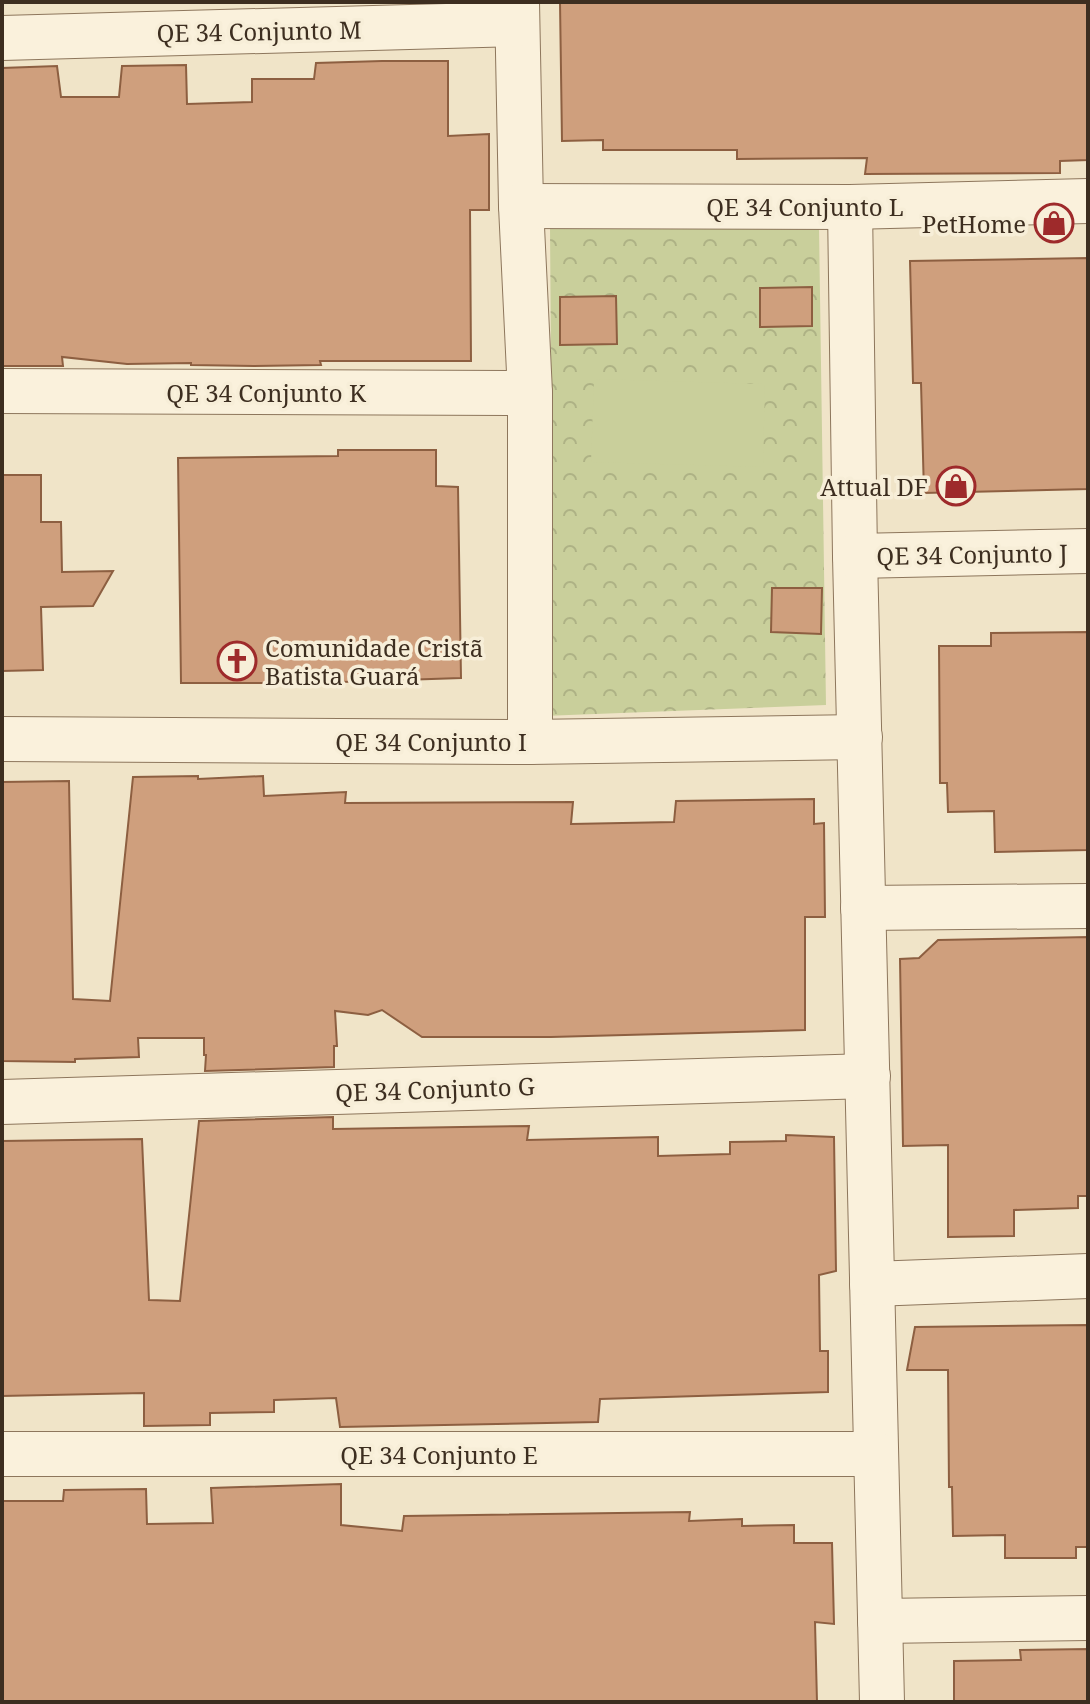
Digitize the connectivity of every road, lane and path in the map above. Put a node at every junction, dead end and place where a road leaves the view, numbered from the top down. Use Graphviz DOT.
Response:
graph roads {
  1 [pos="517,13"];
  2 [pos="2,38"];
  3 [pos="1088,201"];
  4 [pos="521,206"];
  5 [pos="850,207"];
  6 [pos="2,391"];
  7 [pos="530,393"];
  8 [pos="1088,551"];
  9 [pos="855,556"];
  10 [pos="860,737"];
  11 [pos="2,739"];
  12 [pos="530,742"];
  13 [pos="1088,906"];
  14 [pos="863,908"];
  15 [pos="868,1076"];
  16 [pos="2,1102"];
  17 [pos="1088,1276"];
  18 [pos="872,1284"];
  19 [pos="2,1454"];
  20 [pos="876,1454"];
  21 [pos="1088,1618"];
  22 [pos="880,1621"];
  23 [pos="882,1702"];
  1 -- 2 [label="street, QE 34 Conjunto M"];
  1 -- 4 [label="street"];
  3 -- 5 [label="street, QE 34 Conjunto L"];
  4 -- 5 [label="street, QE 34 Conjunto L"];
  4 -- 7 [label="street"];
  5 -- 9 [label="street"];
  6 -- 7 [label="street, QE 34 Conjunto K"];
  7 -- 12 [label="street"];
  8 -- 9 [label="street, QE 34 Conjunto J"];
  9 -- 10 [label="street"];
  10 -- 12 [label="street, QE 34 Conjunto I"];
  10 -- 14 [label="street"];
  11 -- 12 [label="street, QE 34 Conjunto I"];
  13 -- 14 [label="street"];
  14 -- 15 [label="street"];
  15 -- 16 [label="street, QE 34 Conjunto G"];
  15 -- 18 [label="street"];
  17 -- 18 [label="street"];
  18 -- 20 [label="street"];
  19 -- 20 [label="street, QE 34 Conjunto E"];
  20 -- 22 [label="street"];
  21 -- 22 [label="street"];
  22 -- 23 [label="street"];
}
